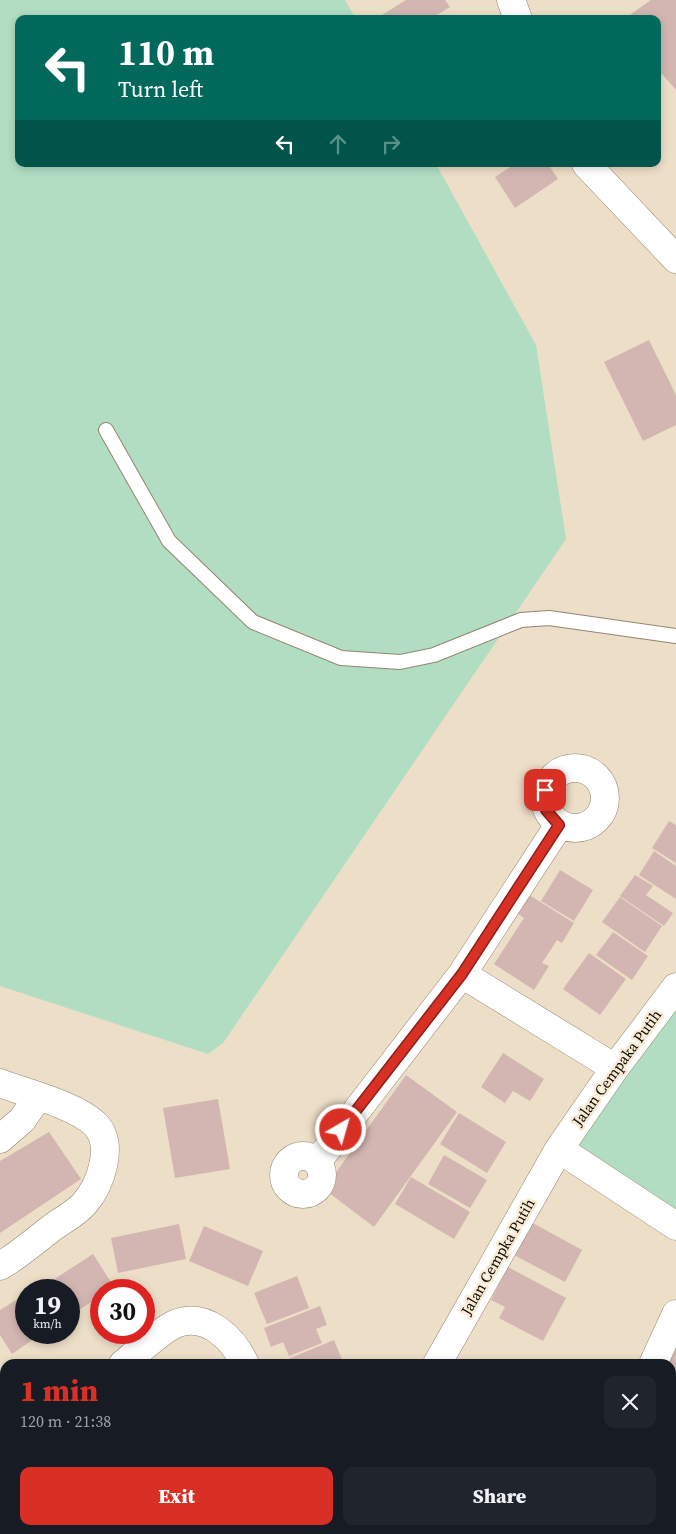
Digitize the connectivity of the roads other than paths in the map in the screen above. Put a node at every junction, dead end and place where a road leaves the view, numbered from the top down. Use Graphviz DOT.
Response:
graph roads {
  1 [pos="495,0"];
  2 [pos="511,0"];
  3 [pos="501,15"];
  4 [pos="517,15"];
  5 [pos="589,167"];
  6 [pos="613,167"];
  7 [pos="676,234"];
  8 [pos="676,259"];
  9 [pos="106,430"];
  10 [pos="676,636"];
  11 [pos="559,825"];
  12 [pos="462,974"];
  13 [pos="672,998"];
  14 [pos="614,1068"];
  15 [pos="0,1083"];
  16 [pos="38,1097"];
  17 [pos="0,1139"];
  18 [pos="558,1149"];
  19 [pos="317,1162"];
  20 [pos="676,1226"];
  21 [pos="0,1266"];
  22 [pos="676,1314"];
  23 [pos="130,1359"];
  24 [pos="242,1359"];
  25 [pos="440,1359"];
  26 [pos="655,1359"];
  1 -- 3 [label="street"];
  2 -- 4 [label="street"];
  5 -- 8 [label="street"];
  6 -- 7 [label="street"];
  9 -- 10 [label="lane"];
  11 -- 12 [label="street"];
  12 -- 14 [label="street"];
  12 -- 19 [label="street"];
  13 -- 14 [label="street, Jalan Cempaka Putih"];
  14 -- 18 [label="street, Jalan Cempaka Putih"];
  15 -- 16 [label="street"];
  16 -- 17 [label="street"];
  16 -- 21 [label="street"];
  18 -- 20 [label="street"];
  18 -- 25 [label="street, Jalan Cempka Putih"];
  22 -- 26 [label="street"];
  23 -- 24 [label="street"];
}
